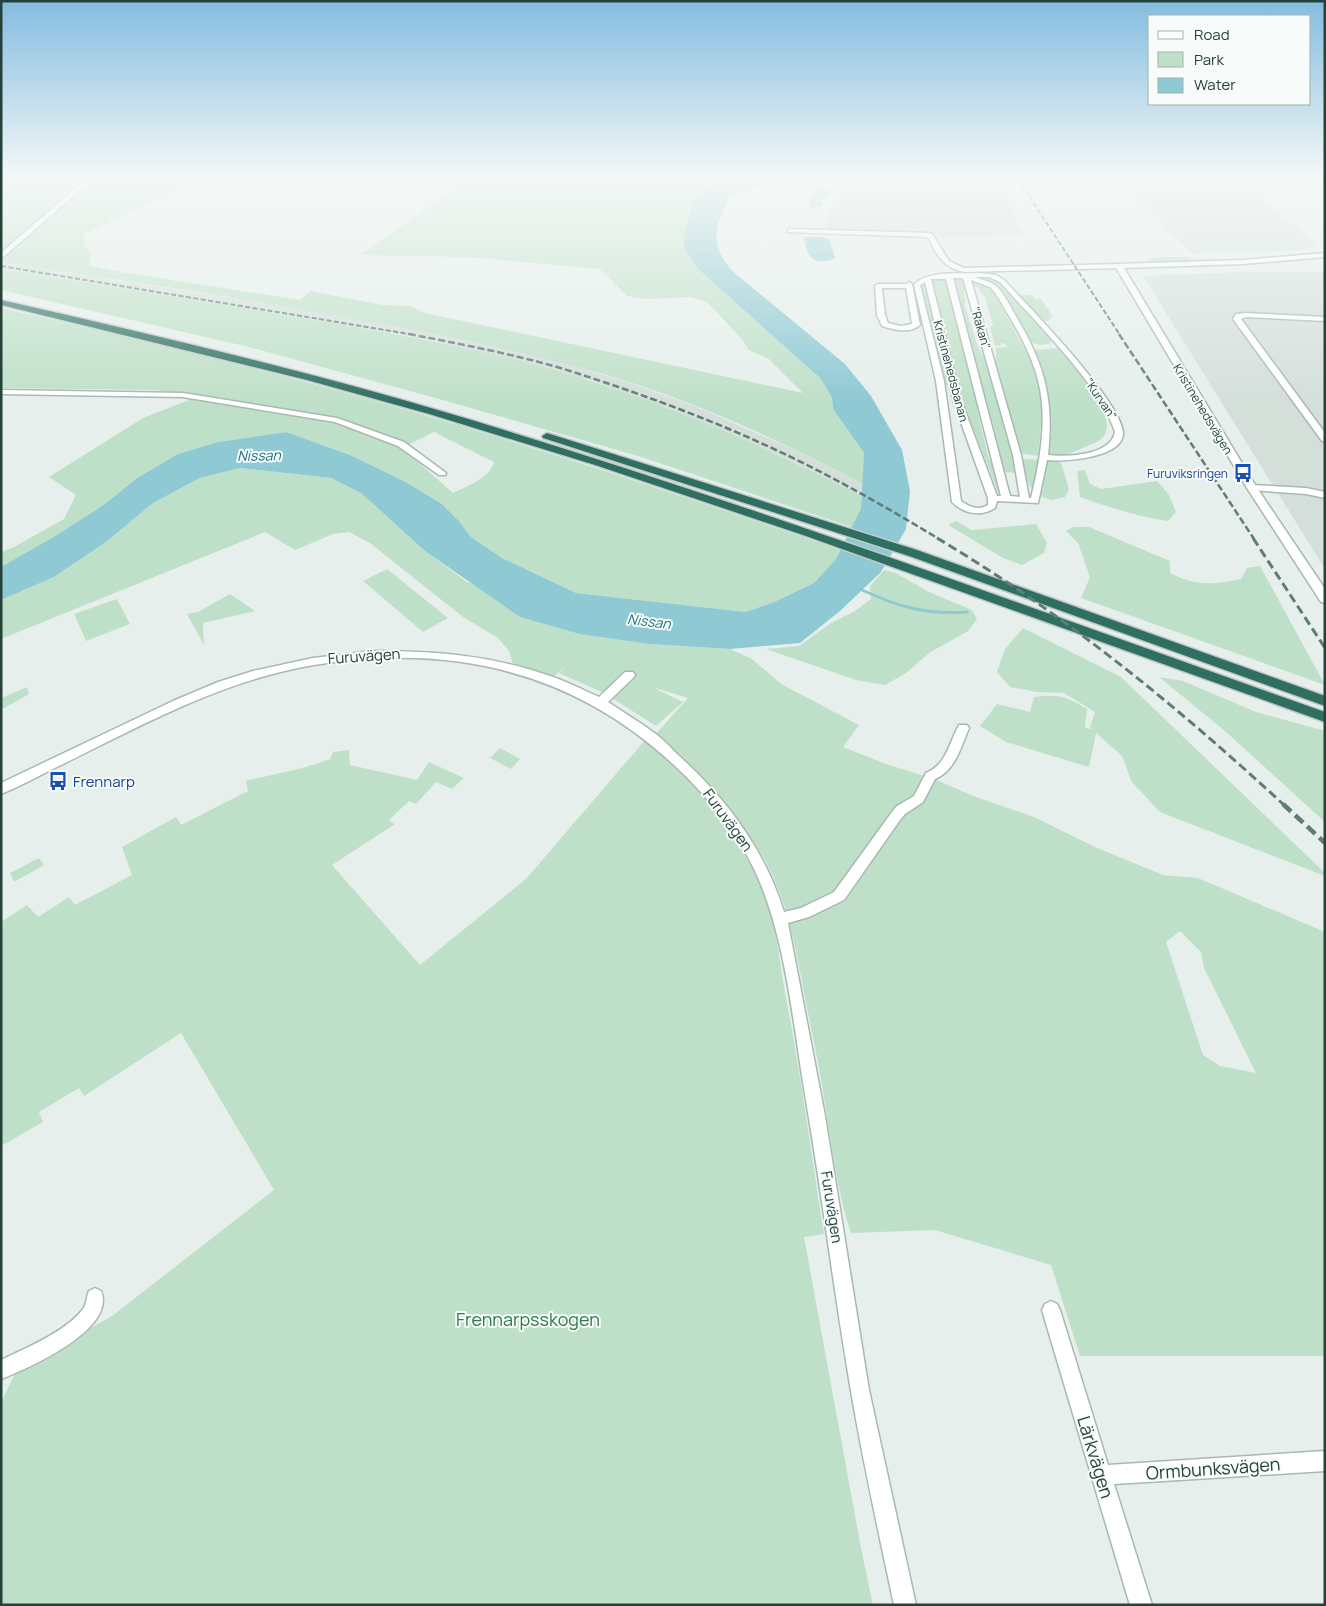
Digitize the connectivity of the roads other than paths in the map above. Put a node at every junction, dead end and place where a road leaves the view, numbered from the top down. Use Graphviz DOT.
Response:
graph roads {
  1 [pos="939,253"];
  2 [pos="1325,256"];
  3 [pos="1119,266"];
  4 [pos="963,273"];
  5 [pos="949,276"];
  6 [pos="927,277"];
  7 [pos="908,286"];
  8 [pos="1,294"];
  9 [pos="1,302"];
  10 [pos="1325,318"];
  11 [pos="1,392"];
  12 [pos="1325,439"];
  13 [pos="1043,457"];
  14 [pos="442,473"];
  15 [pos="1252,488"];
  16 [pos="1325,495"];
  17 [pos="993,498"];
  18 [pos="1006,499"];
  19 [pos="1024,500"];
  20 [pos="1325,599"];
  21 [pos="629,675"];
  22 [pos="1325,701"];
  23 [pos="601,702"];
  24 [pos="1325,717"];
  25 [pos="963,728"];
  26 [pos="1,789"];
  27 [pos="780,919"];
  28 [pos="95,1297"];
  29 [pos="1051,1310"];
  30 [pos="1,1370"];
  31 [pos="1325,1461"];
  32 [pos="1102,1475"];
  33 [pos="905,1605"];
  34 [pos="1140,1605"];
  1 -- 4 [label="street"];
  2 -- 3 [label="street"];
  3 -- 4 [label="street"];
  3 -- 15 [label="street, Kristinehedsvägen"];
  4 -- 5 [label="street"];
  4 -- 6 [label="street"];
  4 -- 13 [label="street"];
  4 -- 13 [label="street, \"Kurvan\""];
  4 -- 19 [label="street, \"Rakan\""];
  5 -- 6 [label="street"];
  5 -- 18 [label="street"];
  6 -- 7 [label="street"];
  6 -- 17 [label="street, Kristinehedsbanan"];
  6 -- 17 [label="street"];
  7 -- 7 [label="street"];
  8 -- 22 [label="highway"];
  9 -- 24 [label="highway"];
  10 -- 12 [label="street"];
  11 -- 14 [label="street"];
  13 -- 19 [label="street"];
  15 -- 16 [label="street"];
  15 -- 20 [label="street, Kristinehedsvägen"];
  17 -- 18 [label="street"];
  18 -- 19 [label="street"];
  21 -- 23 [label="street"];
  23 -- 26 [label="street, Furuvägen"];
  23 -- 27 [label="street, Furuvägen"];
  25 -- 27 [label="street"];
  27 -- 33 [label="street, Furuvägen"];
  28 -- 30 [label="street"];
  29 -- 32 [label="street, Lärkvägen"];
  31 -- 32 [label="street, Ormbunksvägen"];
  32 -- 34 [label="street, Lärkvägen"];
}
